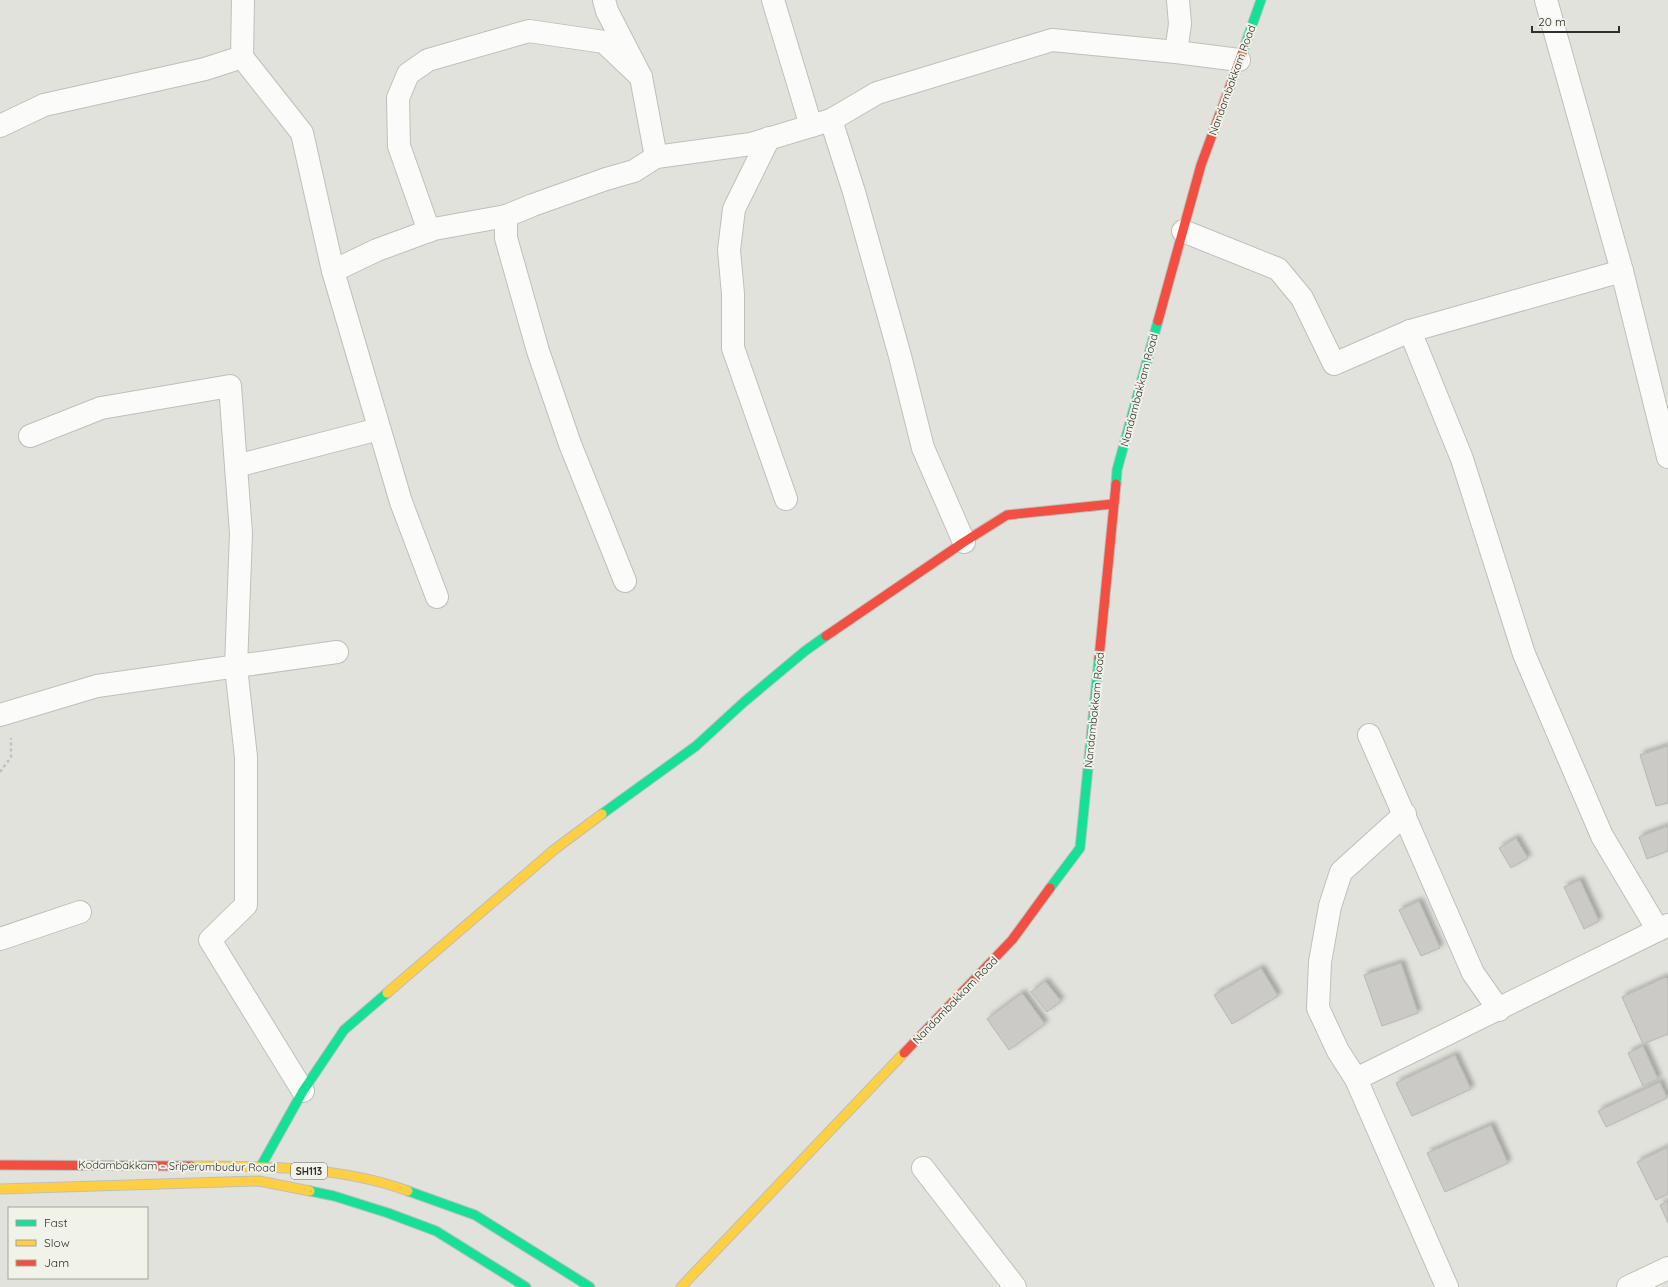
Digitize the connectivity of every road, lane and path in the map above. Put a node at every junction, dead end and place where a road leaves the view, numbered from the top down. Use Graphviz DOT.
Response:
graph roads {
  1 [pos="243,0"];
  2 [pos="604,0"];
  3 [pos="773,0"];
  4 [pos="1178,0"];
  5 [pos="1261,0"];
  6 [pos="1546,0"];
  7 [pos="1176,52"];
  8 [pos="242,57"];
  9 [pos="1239,60"];
  10 [pos="641,77"];
  11 [pos="831,120"];
  12 [pos="0,126"];
  13 [pos="811,126"];
  14 [pos="769,138"];
  15 [pos="656,158"];
  16 [pos="506,216"];
  17 [pos="429,231"];
  18 [pos="1183,231"];
  19 [pos="333,271"];
  20 [pos="1622,271"];
  21 [pos="1410,331"];
  22 [pos="380,429"];
  23 [pos="30,436"];
  24 [pos="1668,457"];
  25 [pos="236,466"];
  26 [pos="786,499"];
  27 [pos="1113,504"];
  28 [pos="964,542"];
  29 [pos="625,581"];
  30 [pos="437,597"];
  31 [pos="337,652"];
  32 [pos="236,666"];
  33 [pos="6,713"];
  34 [pos="1370,735"];
  35 [pos="0,772"];
  36 [pos="1405,814"];
  37 [pos="80,912"];
  38 [pos="1663,928"];
  39 [pos="0,939"];
  40 [pos="1498,1010"];
  41 [pos="1356,1079"];
  42 [pos="303,1091"];
  43 [pos="0,1165"];
  44 [pos="261,1166"];
  45 [pos="923,1168"];
  46 [pos="0,1189"];
  47 [pos="1668,1268"];
  48 [pos="526,1287"];
  49 [pos="590,1287"];
  50 [pos="681,1287"];
  51 [pos="1015,1287"];
  52 [pos="1447,1287"];
  53 [pos="1628,1287"];
  1 -- 8 [label="street"];
  2 -- 10 [label="street"];
  3 -- 13 [label="street"];
  4 -- 7 [label="street"];
  5 -- 9 [label="street, Nandambakkam Road"];
  6 -- 20 [label="street"];
  7 -- 9 [label="street"];
  7 -- 11 [label="street"];
  8 -- 12 [label="street"];
  8 -- 19 [label="street"];
  9 -- 18 [label="street, Nandambakkam Road"];
  10 -- 15 [label="street"];
  10 -- 17 [label="street"];
  11 -- 13 [label="street"];
  11 -- 28 [label="street"];
  13 -- 14 [label="street"];
  14 -- 15 [label="street"];
  14 -- 26 [label="street"];
  15 -- 16 [label="street"];
  16 -- 17 [label="street"];
  16 -- 29 [label="street"];
  17 -- 19 [label="street"];
  18 -- 21 [label="street"];
  18 -- 27 [label="street, Nandambakkam Road"];
  19 -- 22 [label="street"];
  20 -- 21 [label="street"];
  20 -- 24 [label="street"];
  21 -- 38 [label="street"];
  22 -- 25 [label="street"];
  22 -- 30 [label="street"];
  23 -- 25 [label="street"];
  25 -- 32 [label="street"];
  27 -- 28 [label="street"];
  27 -- 50 [label="street, Nandambakkam Road"];
  28 -- 42 [label="street"];
  31 -- 32 [label="street"];
  32 -- 33 [label="street"];
  32 -- 42 [label="street"];
  33 -- 35 [label="path"];
  34 -- 36 [label="street"];
  36 -- 40 [label="street"];
  36 -- 41 [label="street"];
  37 -- 39 [label="street"];
  38 -- 40 [label="street"];
  40 -- 41 [label="street"];
  41 -- 52 [label="street"];
  42 -- 44 [label="street"];
  43 -- 44 [label="street, Kodambakkam – Sriperumbudur Road / SH113"];
  44 -- 49 [label="street, Kodambakkam – Sriperumbudur Road / SH113"];
  45 -- 51 [label="street"];
  46 -- 48 [label="street, Kodambakkam – Sriperumbudur Road / SH113"];
  47 -- 53 [label="street"];
}
